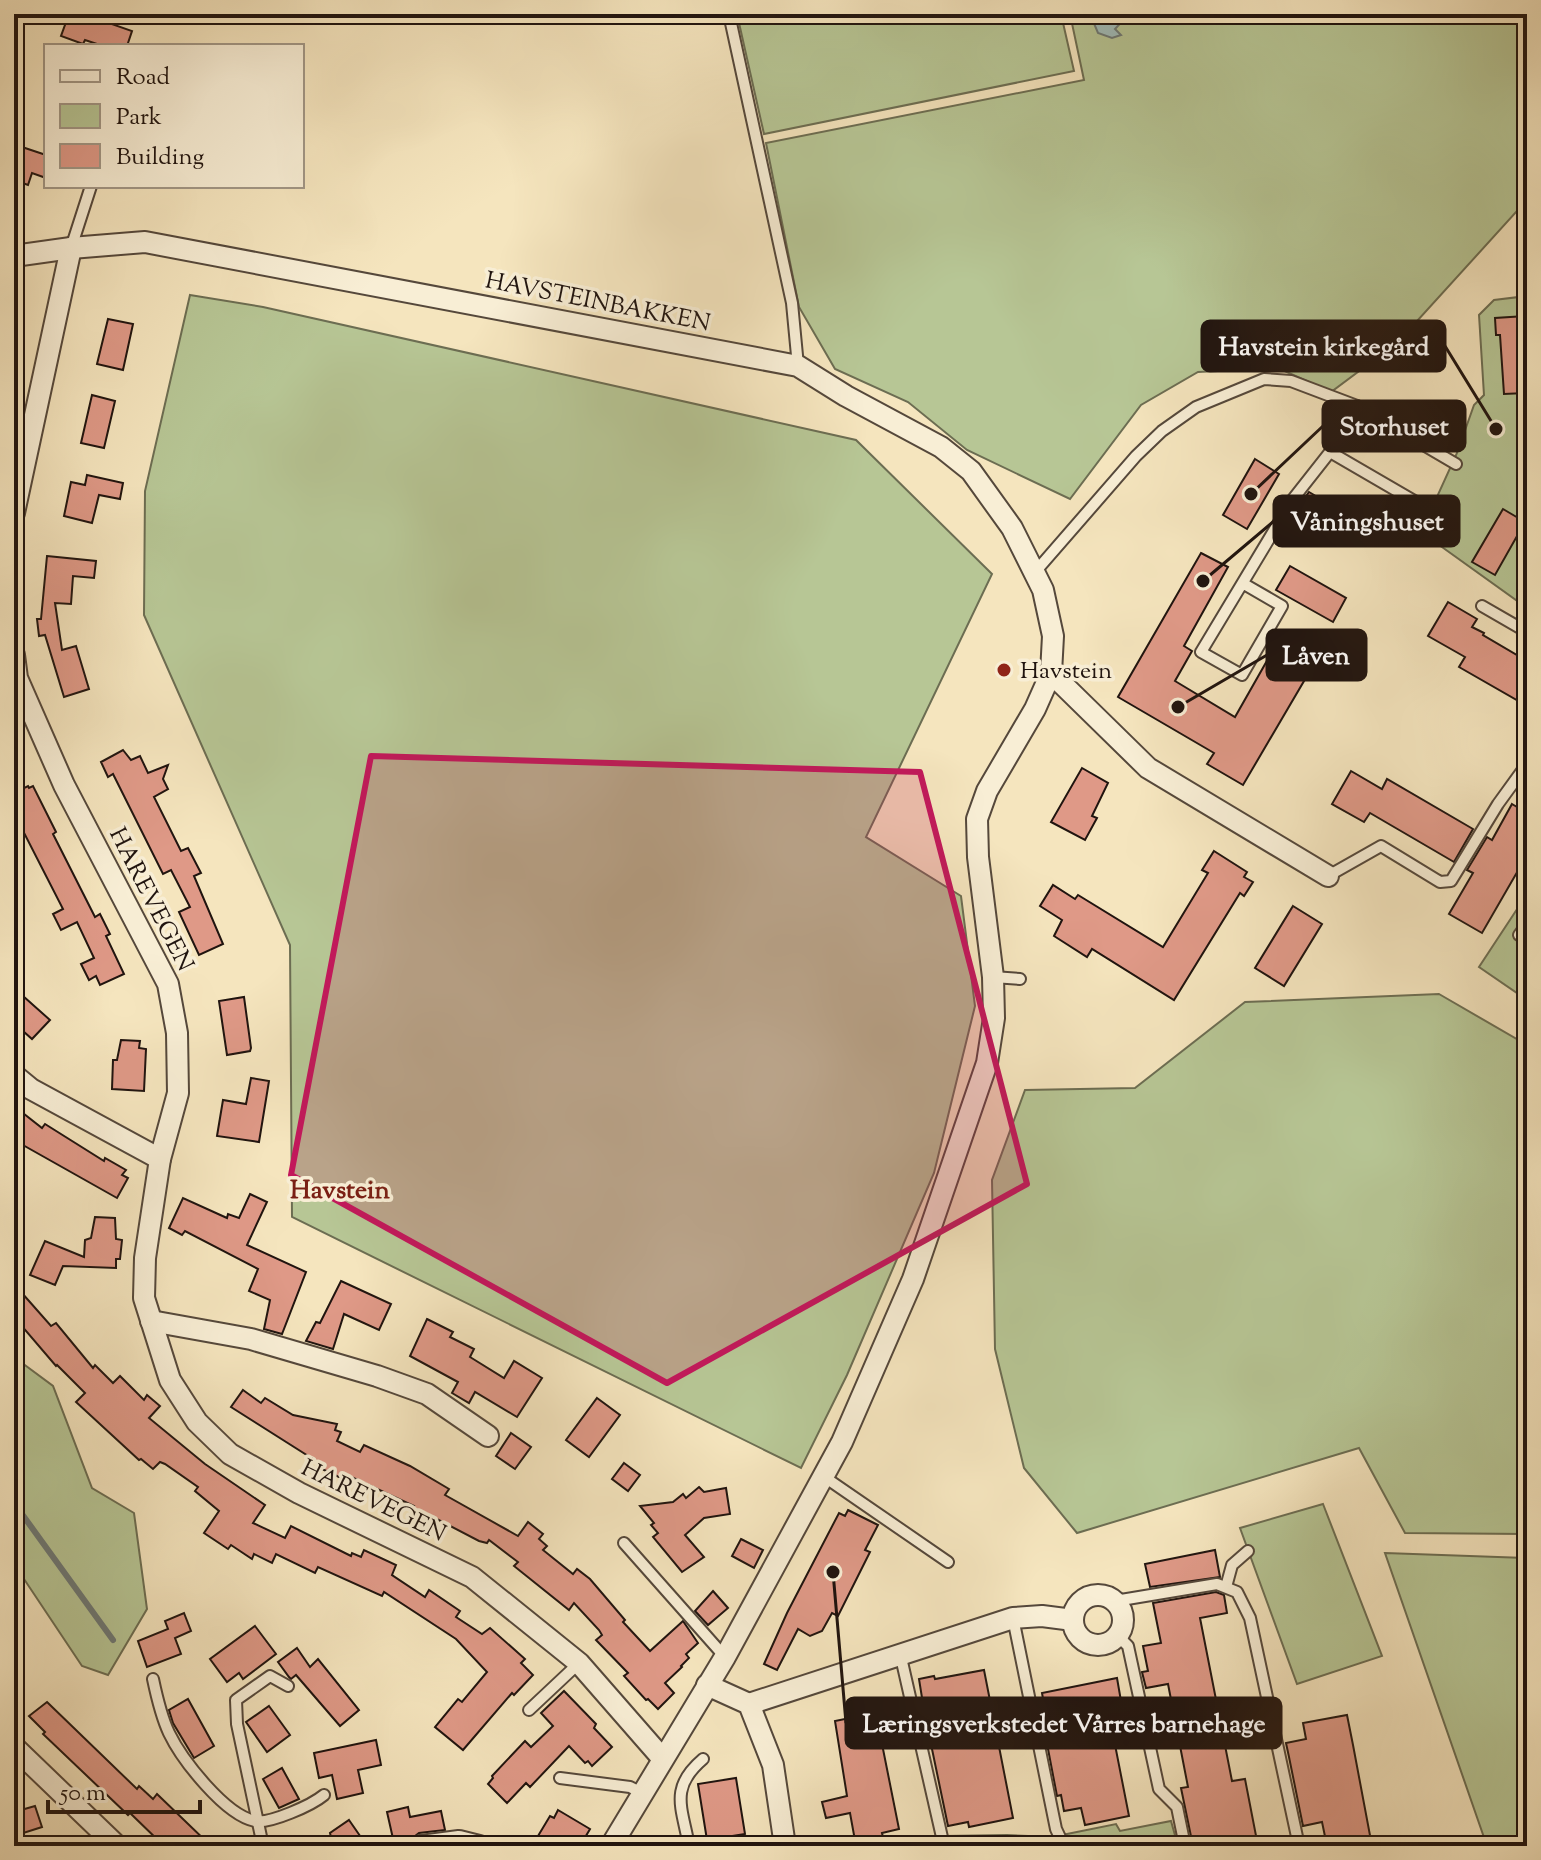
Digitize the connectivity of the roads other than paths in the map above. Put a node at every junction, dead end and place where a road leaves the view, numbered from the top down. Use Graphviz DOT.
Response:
graph roads {
  1 [pos="729,14"];
  2 [pos="90,188"];
  3 [pos="71,248"];
  4 [pos="14,256"];
  5 [pos="798,366"];
  6 [pos="1357,406"];
  7 [pos="1330,452"];
  8 [pos="1456,464"];
  9 [pos="14,513"];
  10 [pos="1435,513"];
  11 [pos="1036,571"];
  12 [pos="1244,584"];
  13 [pos="1482,606"];
  14 [pos="1527,632"];
  15 [pos="14,655"];
  16 [pos="1051,673"];
  17 [pos="1527,764"];
  18 [pos="1328,876"];
  19 [pos="1527,924"];
  20 [pos="1519,935"];
  21 [pos="993,977"];
  22 [pos="1020,979"];
  23 [pos="14,1075"];
  24 [pos="160,1159"];
  25 [pos="151,1321"];
  26 [pos="488,1436"];
  27 [pos="823,1476"];
  28 [pos="624,1543"];
  29 [pos="1248,1551"];
  30 [pos="948,1562"];
  31 [pos="1226,1587"];
  32 [pos="1115,1601"];
  33 [pos="1013,1618"];
  34 [pos="1073,1620"];
  35 [pos="1118,1636"];
  36 [pos="900,1653"];
  37 [pos="725,1657"];
  38 [pos="579,1663"];
  39 [pos="153,1679"];
  40 [pos="707,1685"];
  41 [pos="288,1686"];
  42 [pos="749,1704"];
  43 [pos="529,1710"];
  44 [pos="14,1747"];
  45 [pos="662,1758"];
  46 [pos="703,1759"];
  47 [pos="560,1778"];
  48 [pos="642,1793"];
  49 [pos="324,1795"];
  50 [pos="257,1822"];
  51 [pos="434,1845"];
  52 [pos="117,1846"];
  53 [pos="263,1846"];
  54 [pos="479,1846"];
  55 [pos="611,1846"];
  56 [pos="689,1846"];
  57 [pos="785,1846"];
  58 [pos="944,1846"];
  59 [pos="1064,1846"];
  60 [pos="1185,1846"];
  61 [pos="1299,1846"];
  1 -- 5 [label="lane"];
  2 -- 3 [label="lane"];
  3 -- 4 [label="street, HAVSTEINBAKKEN"];
  3 -- 5 [label="street, HAVSTEINBAKKEN"];
  3 -- 9 [label="street"];
  5 -- 11 [label="street, HAVSTEINBAKKEN"];
  6 -- 7 [label="lane"];
  6 -- 8 [label="lane"];
  6 -- 11 [label="lane"];
  7 -- 10 [label="lane"];
  7 -- 12 [label="lane"];
  11 -- 16 [label="street, HAVSTEINBAKKEN"];
  12 -- 12 [label="lane"];
  13 -- 14 [label="lane"];
  15 -- 24 [label="street, HAREVEGEN"];
  16 -- 18 [label="street"];
  16 -- 21 [label="street"];
  17 -- 18 [label="lane"];
  19 -- 20 [label="lane"];
  21 -- 22 [label="lane"];
  21 -- 27 [label="street"];
  23 -- 24 [label="street"];
  24 -- 25 [label="street, HAREVEGEN"];
  25 -- 26 [label="street"];
  25 -- 38 [label="street, HAREVEGEN"];
  27 -- 30 [label="lane"];
  27 -- 37 [label="street"];
  28 -- 37 [label="lane"];
  29 -- 31 [label="lane"];
  31 -- 32 [label="lane"];
  31 -- 61 [label="lane"];
  32 -- 34 [label="street"];
  32 -- 35 [label="street"];
  33 -- 34 [label="street"];
  33 -- 36 [label="street"];
  33 -- 59 [label="lane"];
  34 -- 35 [label="street"];
  35 -- 60 [label="lane"];
  36 -- 42 [label="street"];
  36 -- 58 [label="lane"];
  37 -- 40 [label="street"];
  38 -- 43 [label="lane"];
  38 -- 45 [label="street, HAREVEGEN"];
  39 -- 50 [label="lane"];
  40 -- 42 [label="street"];
  40 -- 45 [label="street"];
  41 -- 50 [label="lane"];
  42 -- 57 [label="street"];
  44 -- 52 [label="street"];
  45 -- 48 [label="street"];
  46 -- 56 [label="lane"];
  47 -- 48 [label="lane"];
  48 -- 55 [label="street"];
  49 -- 50 [label="lane"];
  50 -- 53 [label="lane"];
  51 -- 54 [label="street"];
}
